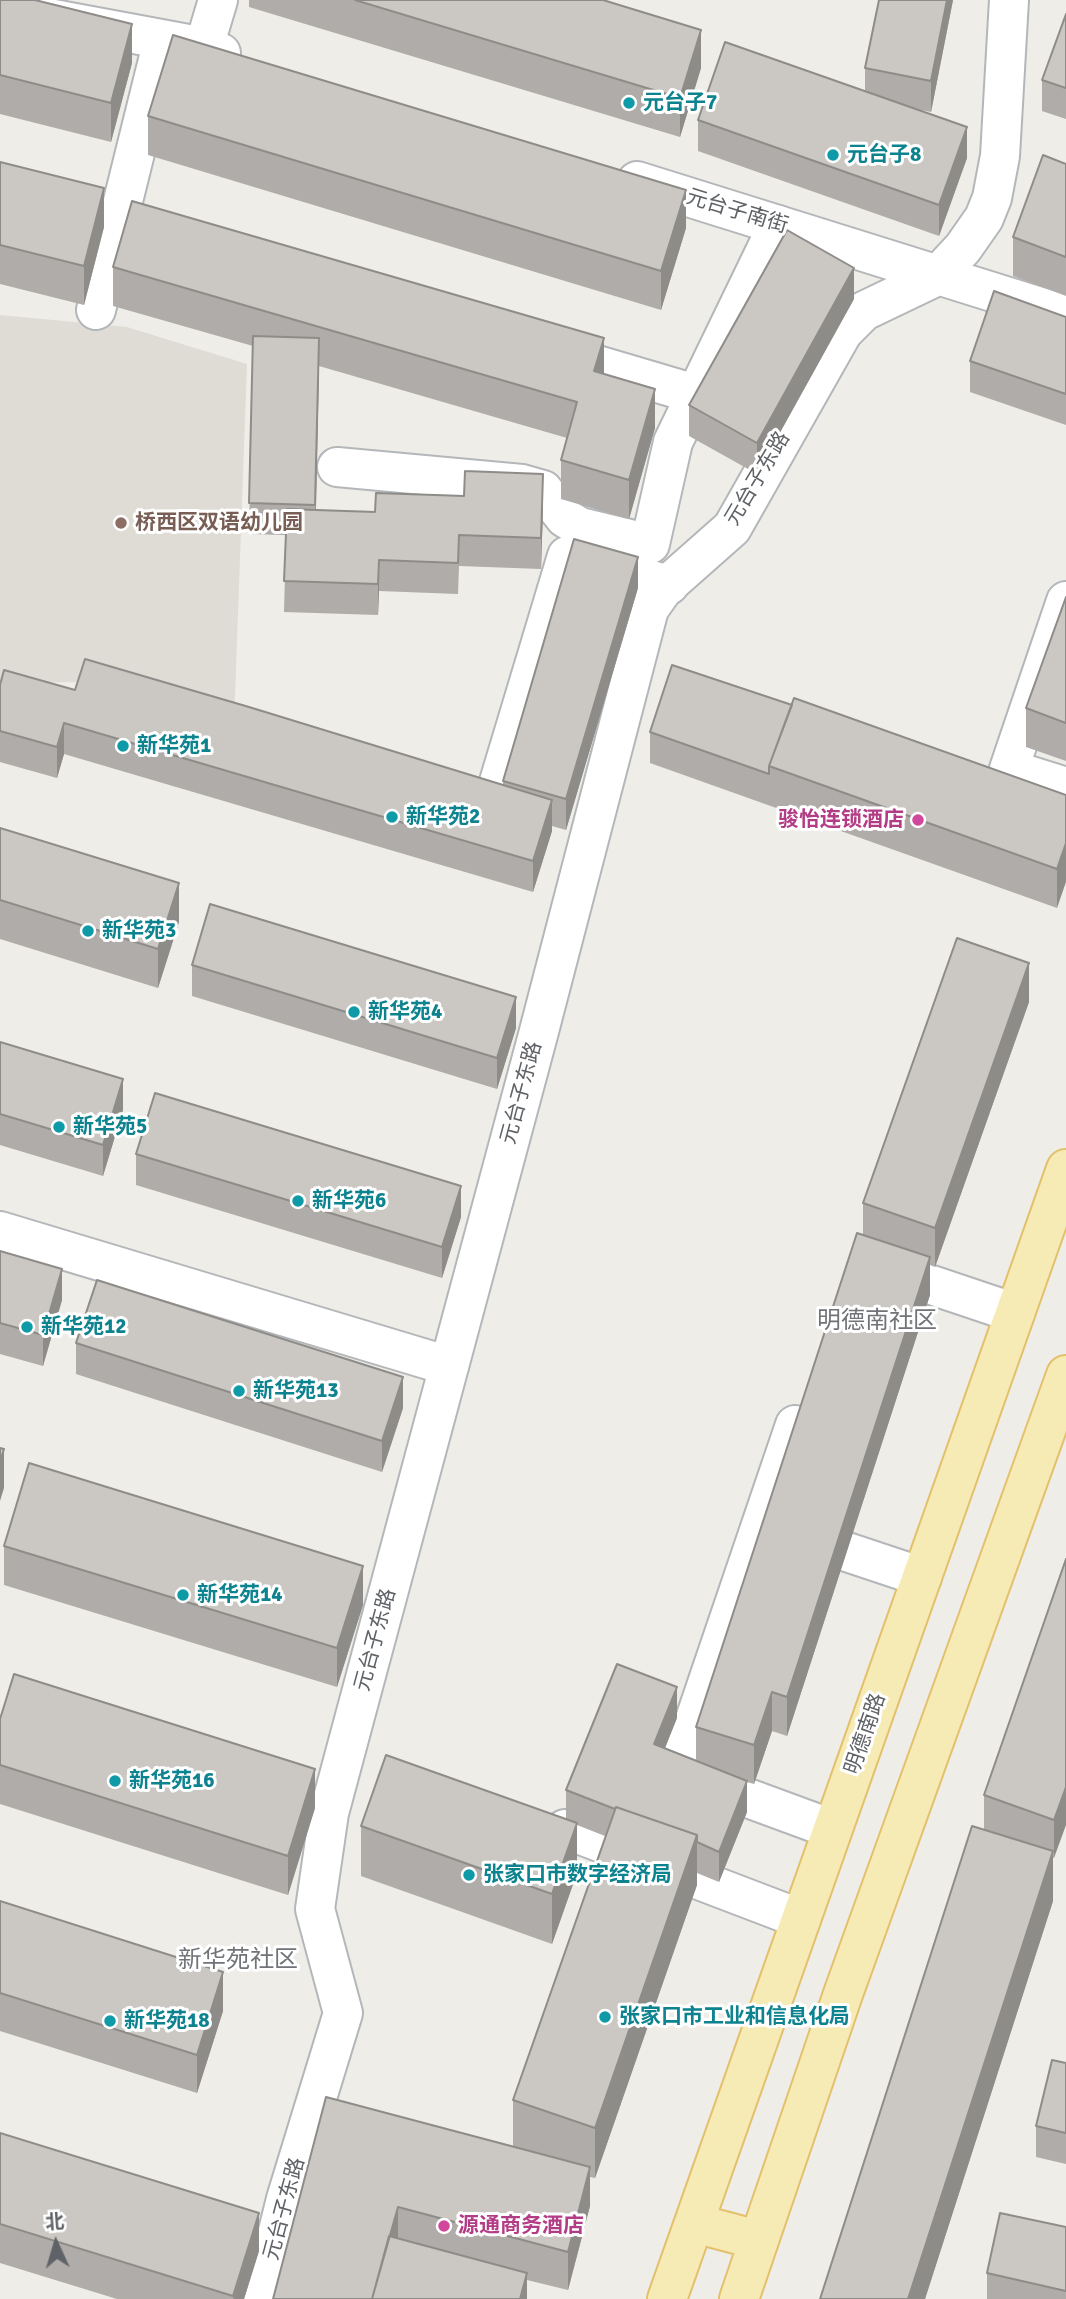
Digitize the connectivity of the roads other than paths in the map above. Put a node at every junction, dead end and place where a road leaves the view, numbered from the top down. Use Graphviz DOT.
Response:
graph roads {
  1 [pos="218,0"];
  2 [pos="1009,0"];
  3 [pos="0,9"];
  4 [pos="163,40"];
  5 [pos="204,47"];
  6 [pos="257,64"];
  7 [pos="603,170"];
  8 [pos="0,195"];
  9 [pos="119,224"];
  10 [pos="778,225"];
  11 [pos="213,252"];
  12 [pos="937,276"];
  13 [pos="96,310"];
  14 [pos="1066,315"];
  15 [pos="521,343"];
  16 [pos="695,394"];
  17 [pos="337,467"];
  18 [pos="650,544"];
  19 [pos="699,557"];
  20 [pos="669,585"];
  21 [pos="1066,601"];
  22 [pos="1066,787"];
  23 [pos="492,805"];
  24 [pos="1066,1168"];
  25 [pos="0,1231"];
  26 [pos="847,1271"];
  27 [pos="1015,1314"];
  28 [pos="449,1366"];
  29 [pos="1066,1375"];
  30 [pos="804,1397"];
  31 [pos="847,1552"];
  32 [pos="922,1577"];
  33 [pos="565,1829"];
  34 [pos="832,1829"];
  35 [pos="801,1919"];
  36 [pos="694,2223"];
  37 [pos="758,2241"];
  38 [pos="261,2299"];
  39 [pos="667,2299"];
  40 [pos="739,2299"];
  1 -- 5 [label="street"];
  2 -- 12 [label="street, 元台子东路"];
  3 -- 4 [label="street"];
  4 -- 5 [label="street"];
  4 -- 9 [label="street"];
  5 -- 6 [label="street"];
  7 -- 10 [label="street, 元台子南街"];
  8 -- 9 [label="street"];
  9 -- 11 [label="street"];
  9 -- 13 [label="street"];
  10 -- 12 [label="street, 元台子南街"];
  10 -- 16 [label="street"];
  12 -- 14 [label="street, 元台子南街"];
  12 -- 19 [label="street, 元台子东路"];
  15 -- 16 [label="street"];
  16 -- 18 [label="street"];
  17 -- 18 [label="street"];
  18 -- 19 [label="street"];
  19 -- 20 [label="street, 元台子东路"];
  20 -- 23 [label="street"];
  20 -- 28 [label="street, 元台子东路"];
  21 -- 22 [label="street"];
  24 -- 27 [label="main road, 明德南路"];
  25 -- 28 [label="street"];
  26 -- 27 [label="street"];
  27 -- 32 [label="main road, 明德南路"];
  28 -- 38 [label="street, 元台子东路"];
  29 -- 37 [label="main road"];
  30 -- 34 [label="street"];
  31 -- 32 [label="street"];
  32 -- 34 [label="main road, 明德南路"];
  33 -- 35 [label="street"];
  34 -- 35 [label="main road, 明德南路"];
  35 -- 36 [label="main road, 明德南路"];
  36 -- 37 [label="main road"];
  36 -- 39 [label="main road, 明德南路"];
  37 -- 40 [label="main road"];
}
